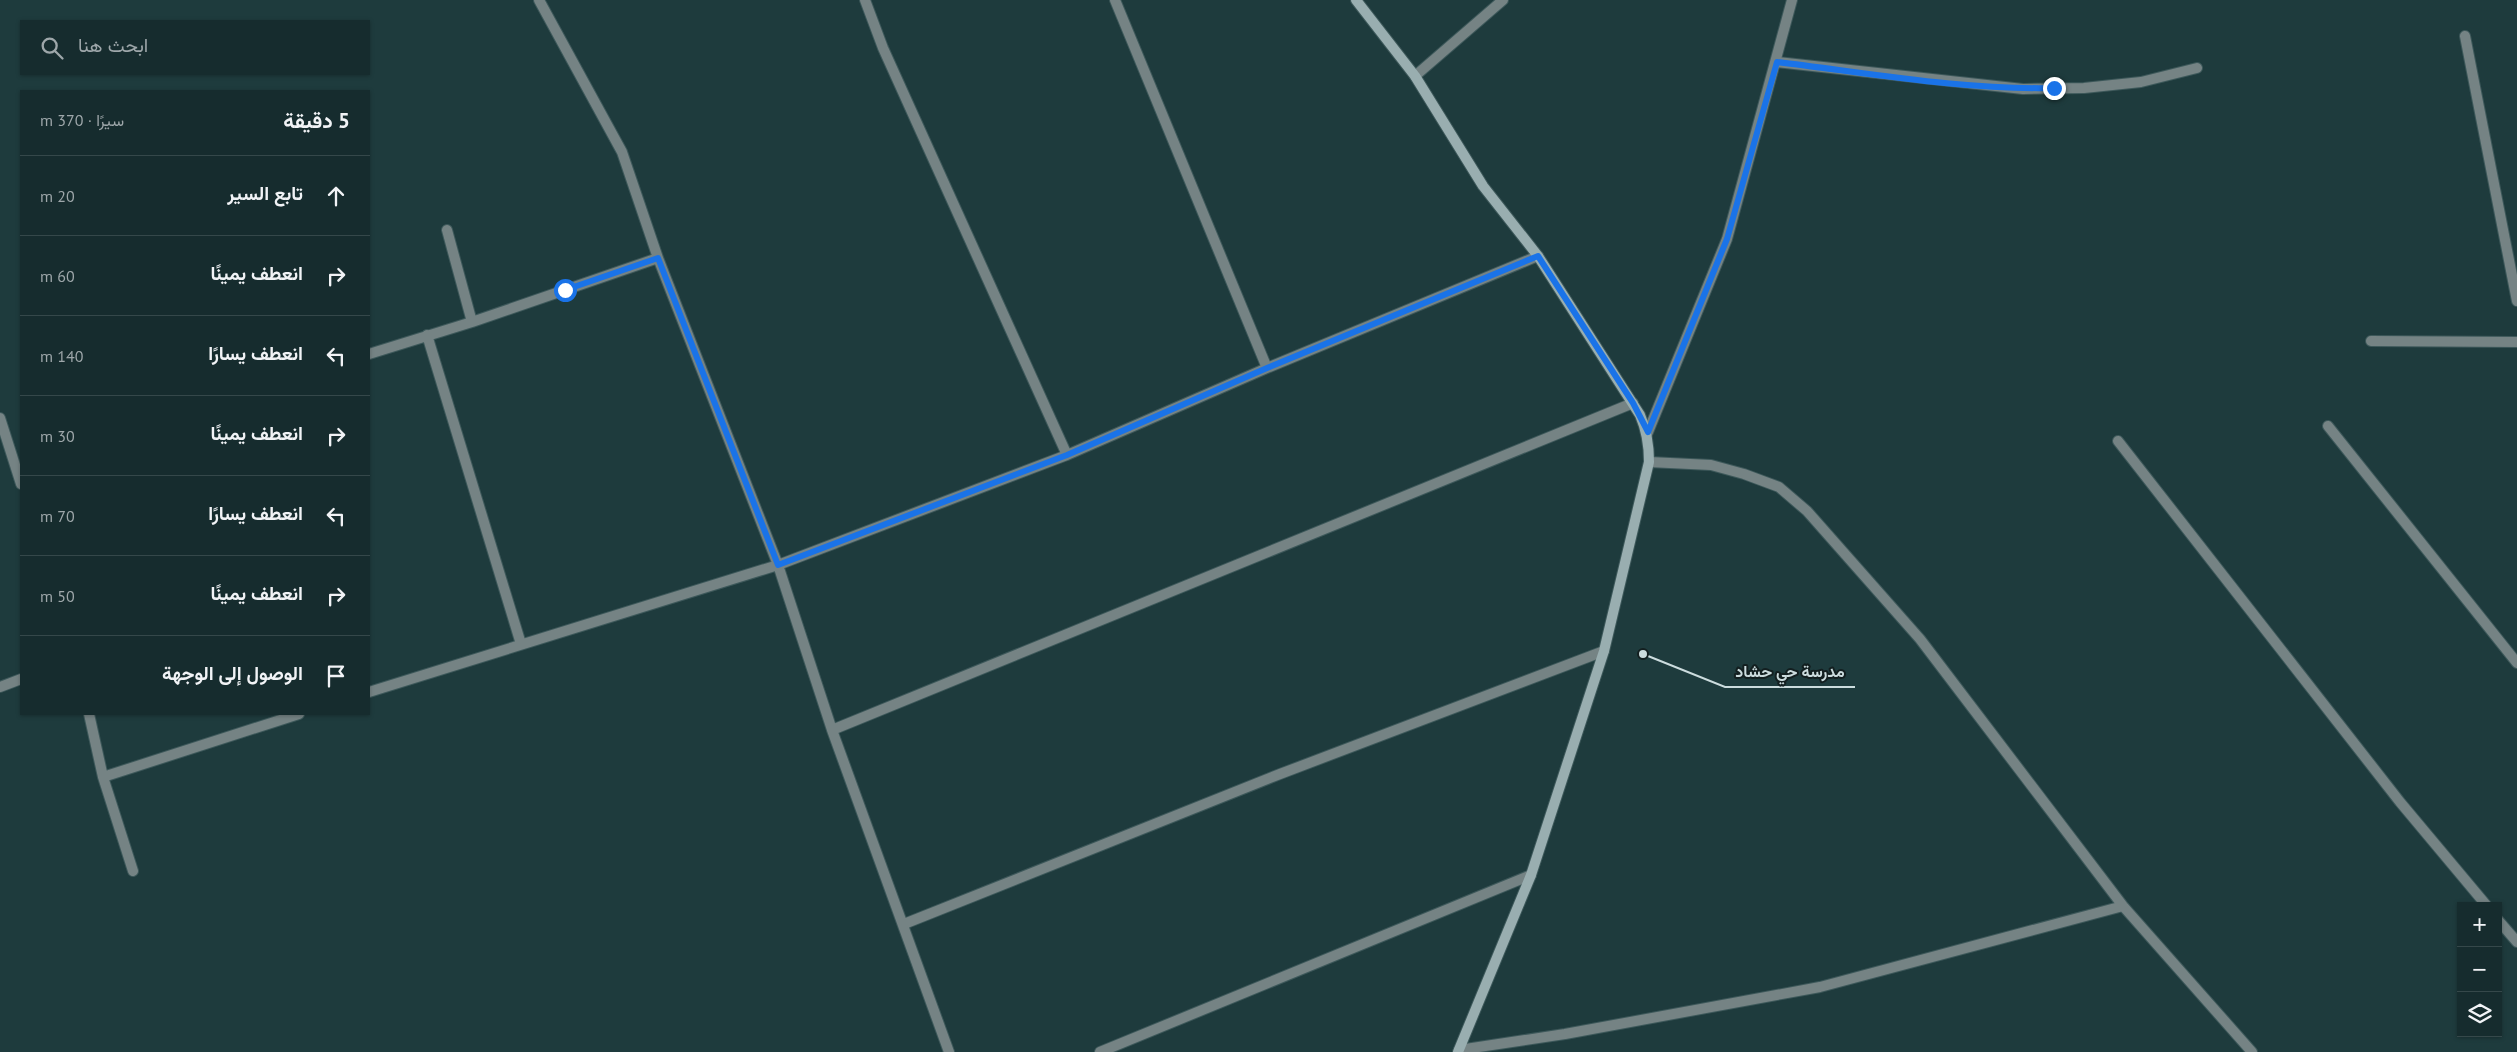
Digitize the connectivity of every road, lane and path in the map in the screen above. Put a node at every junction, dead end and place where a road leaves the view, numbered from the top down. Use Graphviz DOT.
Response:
graph roads {
  1 [pos="539,0"];
  2 [pos="865,0"];
  3 [pos="1115,0"];
  4 [pos="1356,0"];
  5 [pos="1503,0"];
  6 [pos="1792,0"];
  7 [pos="2465,36"];
  8 [pos="1777,62"];
  9 [pos="2197,68"];
  10 [pos="1415,76"];
  11 [pos="447,230"];
  12 [pos="1538,256"];
  13 [pos="658,258"];
  14 [pos="2517,301"];
  15 [pos="472,322"];
  16 [pos="427,336"];
  17 [pos="2371,341"];
  18 [pos="2517,342"];
  19 [pos="370,354"];
  20 [pos="1267,368"];
  21 [pos="1633,403"];
  22 [pos="0,418"];
  23 [pos="2328,426"];
  24 [pos="1648,432"];
  25 [pos="2118,441"];
  26 [pos="16,449"];
  27 [pos="1067,455"];
  28 [pos="1650,462"];
  29 [pos="20,477"];
  30 [pos="778,565"];
  31 [pos="521,644"];
  32 [pos="1604,651"];
  33 [pos="2517,663"];
  34 [pos="20,679"];
  35 [pos="0,687"];
  36 [pos="370,692"];
  37 [pos="89,715"];
  38 [pos="296,715"];
  39 [pos="832,730"];
  40 [pos="103,777"];
  41 [pos="133,871"];
  42 [pos="1531,875"];
  43 [pos="2484,902"];
  44 [pos="2123,906"];
  45 [pos="904,924"];
  46 [pos="2502,925"];
  47 [pos="2517,942"];
  48 [pos="1459,1051"];
  49 [pos="949,1052"];
  50 [pos="1100,1052"];
  51 [pos="2252,1052"];
  1 -- 13 [label="street"];
  2 -- 27 [label="street"];
  3 -- 20 [label="street"];
  4 -- 10 [label="street"];
  5 -- 10 [label="street"];
  6 -- 8 [label="street"];
  7 -- 14 [label="street"];
  8 -- 9 [label="street"];
  8 -- 24 [label="street"];
  10 -- 12 [label="street"];
  11 -- 15 [label="street"];
  12 -- 20 [label="street"];
  12 -- 21 [label="street"];
  13 -- 15 [label="street"];
  13 -- 30 [label="street"];
  15 -- 16 [label="street"];
  16 -- 19 [label="street"];
  16 -- 31 [label="street"];
  17 -- 18 [label="street"];
  20 -- 27 [label="street"];
  21 -- 24 [label="street"];
  21 -- 39 [label="street"];
  22 -- 26 [label="street"];
  23 -- 33 [label="street"];
  24 -- 28 [label="street"];
  25 -- 43 [label="street"];
  26 -- 29 [label="street"];
  27 -- 30 [label="street"];
  28 -- 32 [label="street"];
  28 -- 44 [label="street"];
  30 -- 31 [label="street"];
  30 -- 39 [label="street"];
  31 -- 36 [label="street"];
  32 -- 42 [label="street"];
  32 -- 45 [label="street"];
  34 -- 35 [label="street"];
  37 -- 40 [label="street"];
  38 -- 40 [label="street"];
  39 -- 45 [label="street"];
  40 -- 41 [label="street"];
  42 -- 48 [label="street"];
  42 -- 50 [label="street"];
  44 -- 48 [label="street"];
  44 -- 51 [label="street"];
  45 -- 49 [label="street"];
  46 -- 47 [label="street"];
}
